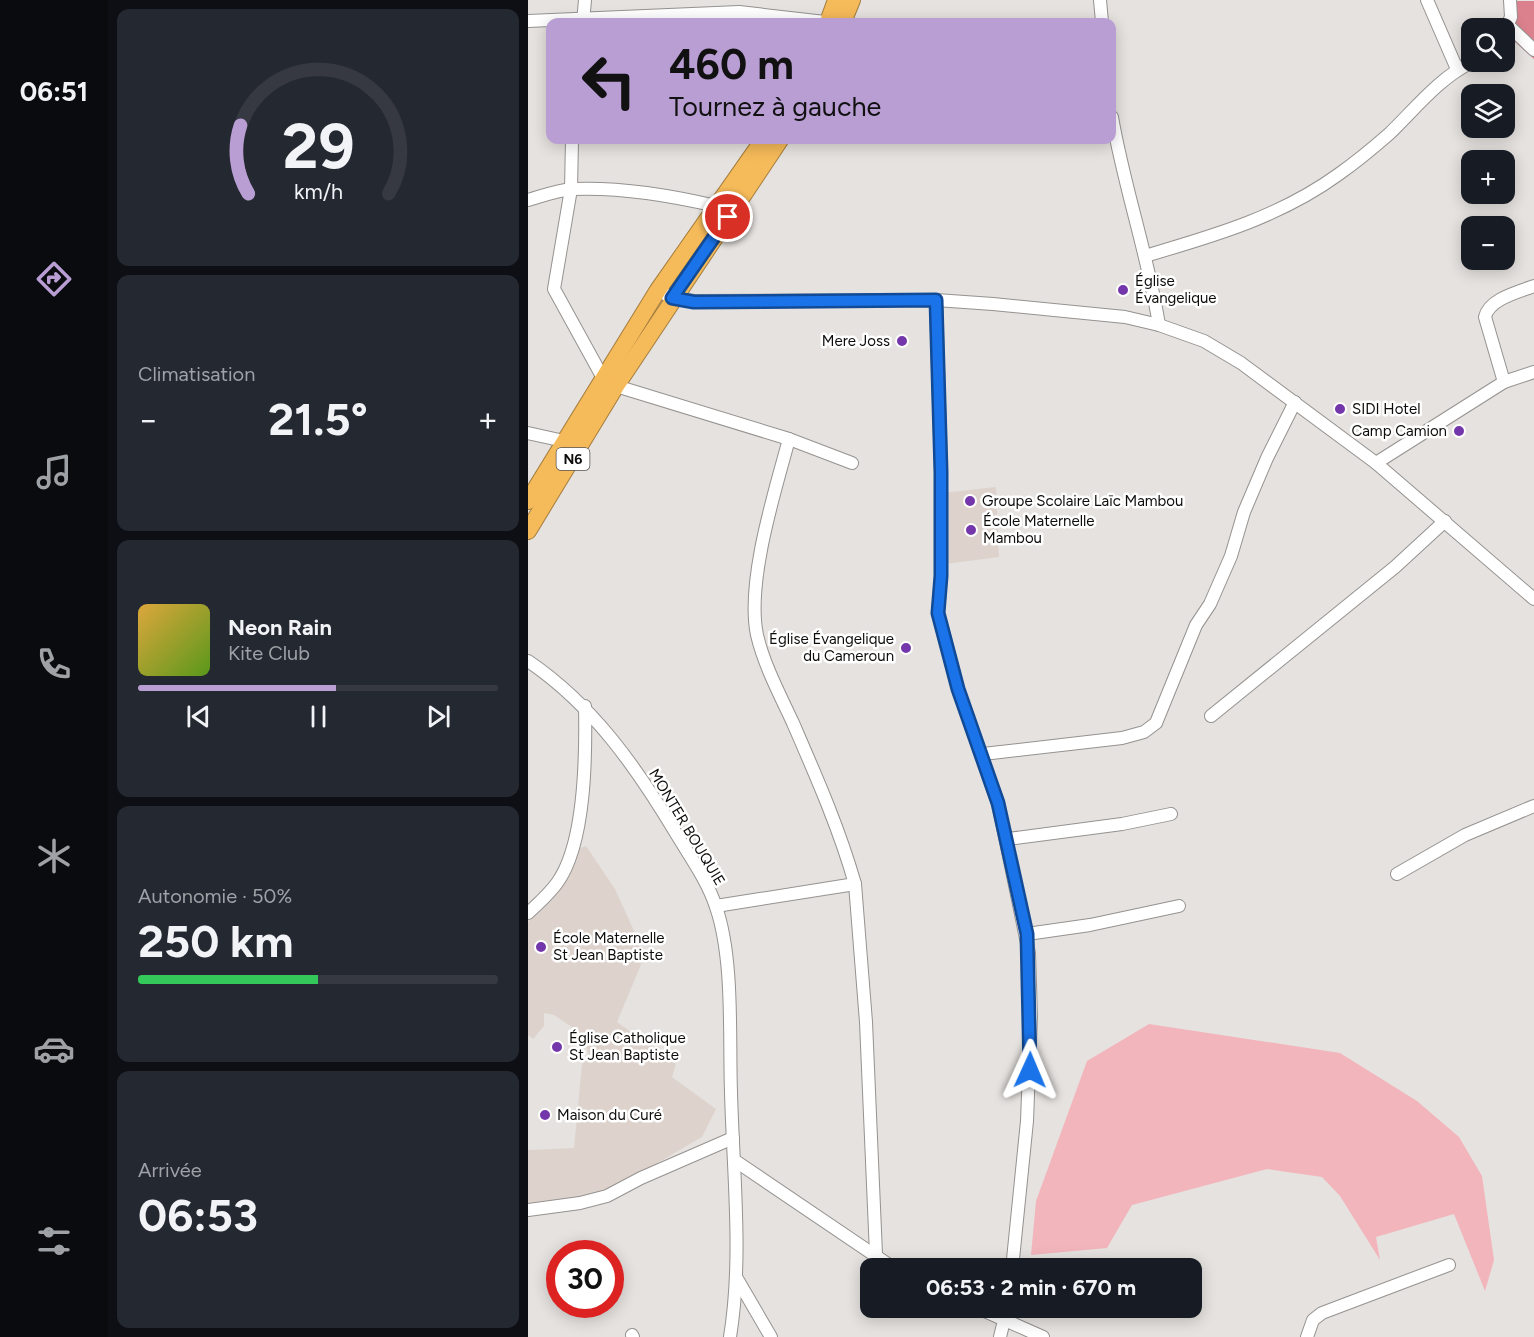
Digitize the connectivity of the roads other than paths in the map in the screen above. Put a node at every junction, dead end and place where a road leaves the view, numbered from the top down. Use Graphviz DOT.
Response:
graph roads {
  1 [pos="585,0"];
  2 [pos="836,0"];
  3 [pos="852,0"];
  4 [pos="1100,0"];
  5 [pos="1427,0"];
  6 [pos="1510,0"];
  7 [pos="583,18"];
  8 [pos="622,18"];
  9 [pos="791,18"];
  10 [pos="828,18"];
  11 [pos="845,18"];
  12 [pos="1102,18"];
  13 [pos="1508,18"];
  14 [pos="528,21"];
  15 [pos="546,21"];
  16 [pos="1515,36"];
  17 [pos="1534,50"];
  18 [pos="1461,67"];
  19 [pos="1457,69"];
  20 [pos="1116,142"];
  21 [pos="572,144"];
  22 [pos="761,144"];
  23 [pos="777,144"];
  24 [pos="571,189"];
  25 [pos="528,200"];
  26 [pos="722,211"];
  27 [pos="1145,256"];
  28 [pos="1534,286"];
  29 [pos="658,290"];
  30 [pos="672,298"];
  31 [pos="936,300"];
  32 [pos="1159,325"];
  33 [pos="1534,372"];
  34 [pos="609,382"];
  35 [pos="1504,382"];
  36 [pos="1295,402"];
  37 [pos="528,433"];
  38 [pos="789,439"];
  39 [pos="564,441"];
  40 [pos="852,463"];
  41 [pos="1376,463"];
  42 [pos="528,501"];
  43 [pos="1445,521"];
  44 [pos="528,531"];
  45 [pos="1534,599"];
  46 [pos="528,661"];
  47 [pos="585,706"];
  48 [pos="1211,716"];
  49 [pos="983,754"];
  50 [pos="1534,806"];
  51 [pos="1172,814"];
  52 [pos="1008,839"];
  53 [pos="1396,874"];
  54 [pos="855,884"];
  55 [pos="716,906"];
  56 [pos="1179,906"];
  57 [pos="528,913"];
  58 [pos="1027,934"];
  59 [pos="733,1138"];
  60 [pos="734,1160"];
  61 [pos="528,1210"];
  62 [pos="876,1254"];
  63 [pos="881,1258"];
  64 [pos="1013,1258"];
  65 [pos="1449,1265"];
  66 [pos="736,1277"];
  67 [pos="1005,1318"];
  68 [pos="1012,1318"];
  69 [pos="730,1337"];
  70 [pos="771,1337"];
  71 [pos="1000,1337"];
  72 [pos="1043,1337"];
  73 [pos="1307,1337"];
  1 -- 7 [label="street"];
  2 -- 10 [label="highway"];
  3 -- 11 [label="highway"];
  4 -- 12 [label="street"];
  5 -- 19 [label="street"];
  6 -- 13 [label="street"];
  8 -- 9 [label="street"];
  14 -- 15 [label="street"];
  16 -- 17 [label="street"];
  18 -- 19 [label="street"];
  19 -- 27 [label="street"];
  20 -- 27 [label="street"];
  21 -- 24 [label="street"];
  22 -- 26 [label="highway, N6"];
  23 -- 26 [label="highway, N6"];
  24 -- 25 [label="street"];
  24 -- 26 [label="street"];
  24 -- 34 [label="street"];
  26 -- 29 [label="highway, N6"];
  26 -- 30 [label="highway, N6"];
  27 -- 32 [label="street"];
  28 -- 35 [label="street"];
  29 -- 30 [label="street"];
  29 -- 34 [label="highway, N6"];
  30 -- 31 [label="street"];
  30 -- 34 [label="highway, N6"];
  31 -- 32 [label="street"];
  31 -- 49 [label="street"];
  32 -- 36 [label="street"];
  33 -- 35 [label="street"];
  34 -- 38 [label="street"];
  34 -- 39 [label="highway, N6"];
  34 -- 44 [label="highway, N6"];
  35 -- 41 [label="street"];
  36 -- 41 [label="street"];
  36 -- 49 [label="street"];
  37 -- 39 [label="street"];
  38 -- 40 [label="street"];
  38 -- 54 [label="street"];
  39 -- 42 [label="highway, N6"];
  41 -- 43 [label="street"];
  43 -- 45 [label="street"];
  43 -- 48 [label="street"];
  46 -- 47 [label="street, MONTER BOUQUIE"];
  47 -- 55 [label="street, MONTER BOUQUIE"];
  47 -- 57 [label="street"];
  49 -- 52 [label="street"];
  50 -- 53 [label="street"];
  51 -- 52 [label="street"];
  52 -- 58 [label="street"];
  54 -- 55 [label="street"];
  54 -- 62 [label="street"];
  55 -- 59 [label="street, MONTER BOUQUIE"];
  56 -- 58 [label="street"];
  58 -- 64 [label="street"];
  59 -- 60 [label="street, MONTER BOUQUIE"];
  59 -- 61 [label="street"];
  60 -- 62 [label="street"];
  60 -- 66 [label="street, MONTER BOUQUIE"];
  62 -- 63 [label="street"];
  65 -- 73 [label="street"];
  66 -- 69 [label="street, MONTER BOUQUIE"];
  66 -- 70 [label="street"];
  67 -- 71 [label="street"];
  68 -- 72 [label="street"];
}
